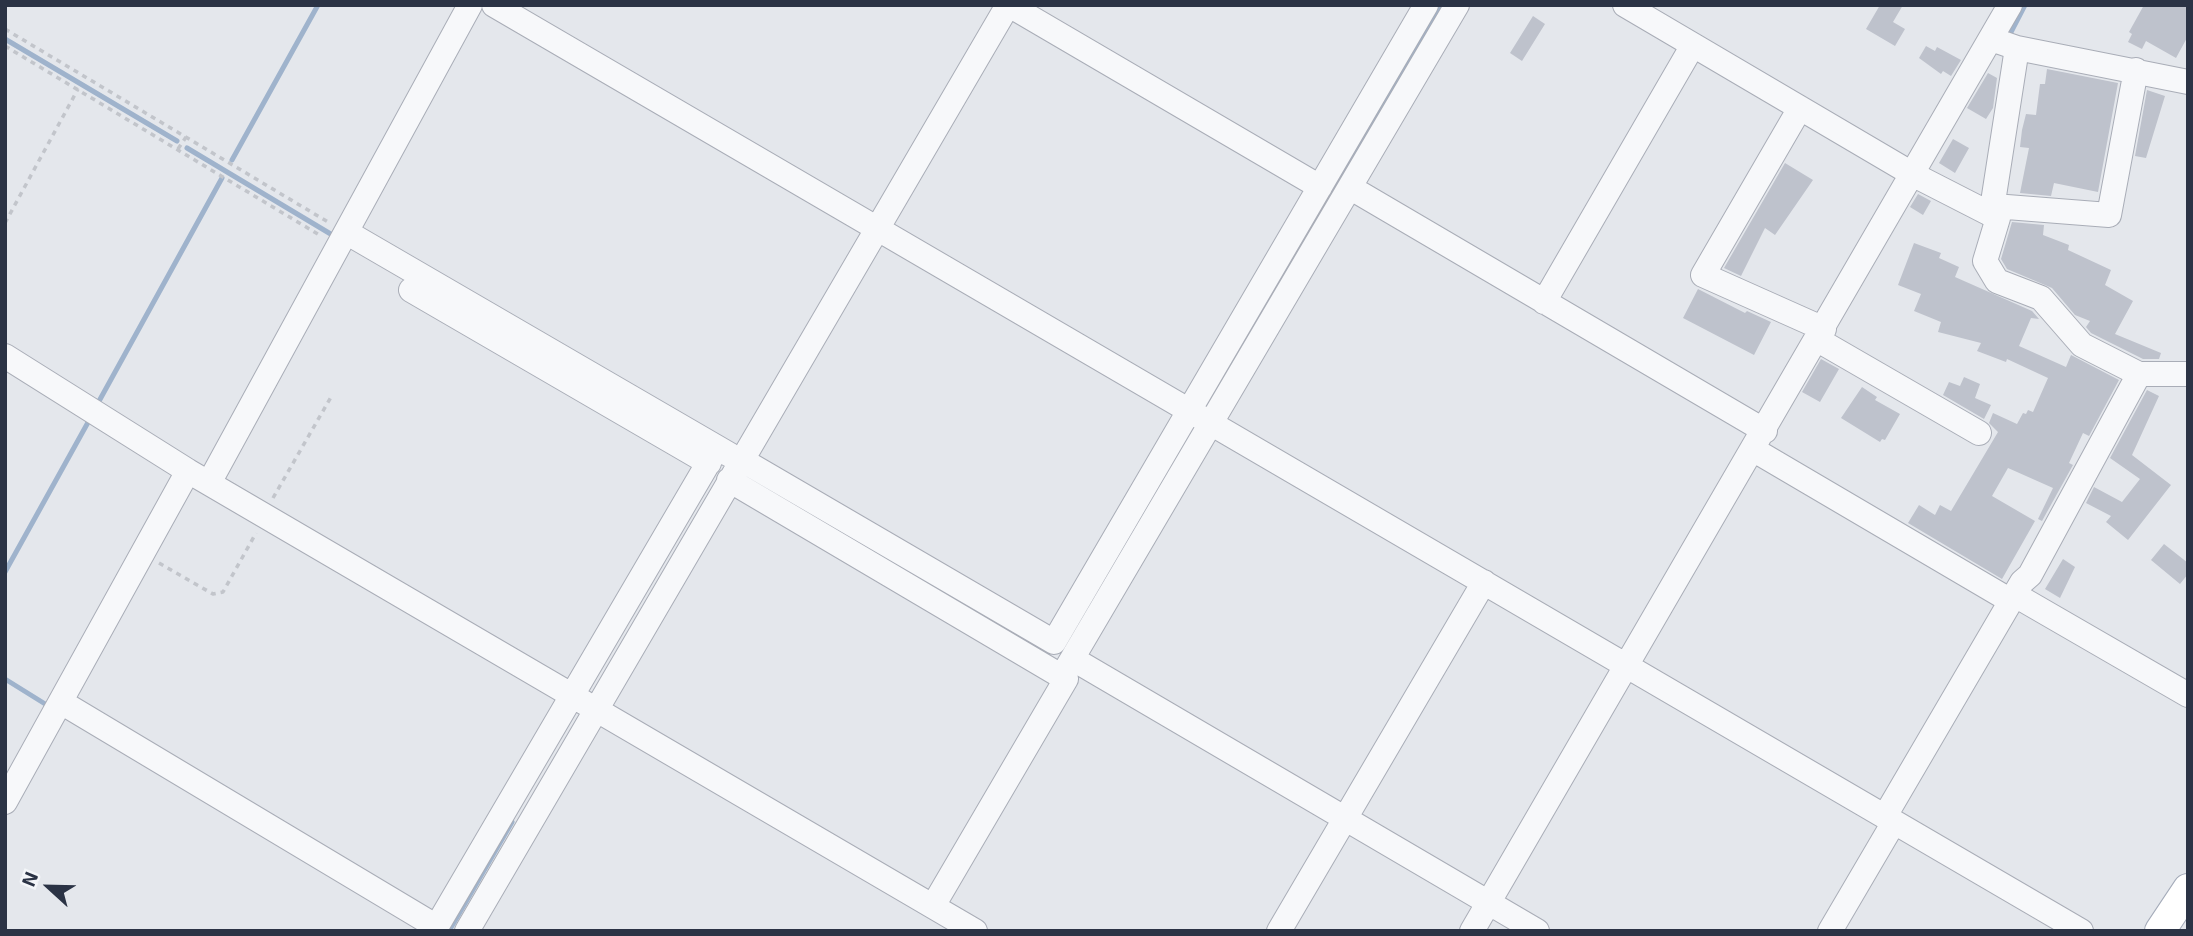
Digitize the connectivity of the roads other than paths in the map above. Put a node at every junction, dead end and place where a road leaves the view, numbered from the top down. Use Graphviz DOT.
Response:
graph roads {
  1 [pos="470,5"];
  2 [pos="494,5"];
  3 [pos="1009,5"];
  4 [pos="1037,5"];
  5 [pos="1426,5"];
  6 [pos="1457,5"];
  7 [pos="1625,5"];
  8 [pos="2010,5"];
  9 [pos="1991,38"];
  10 [pos="1693,45"];
  11 [pos="2017,48"];
  12 [pos="2136,70"];
  13 [pos="2188,82"];
  14 [pos="1800,108"];
  15 [pos="1914,175"];
  16 [pos="1324,180"];
  17 [pos="1347,195"];
  18 [pos="1993,210"];
  19 [pos="878,227"];
  20 [pos="341,242"];
  21 [pos="1544,302"];
  22 [pos="1821,335"];
  23 [pos="5,356"];
  24 [pos="2138,374"];
  25 [pos="2188,374"];
  26 [pos="1189,410"];
  27 [pos="1213,424"];
  28 [pos="1979,433"];
  29 [pos="1755,447"];
  30 [pos="713,455"];
  31 [pos="737,467"];
  32 [pos="199,477"];
  33 [pos="1485,582"];
  34 [pos="2013,598"];
  35 [pos="1628,665"];
  36 [pos="1067,668"];
  37 [pos="2188,678"];
  38 [pos="2188,695"];
  39 [pos="583,702"];
  40 [pos="57,709"];
  41 [pos="5,802"];
  42 [pos="1889,819"];
  43 [pos="1342,823"];
  44 [pos="2188,889"];
  45 [pos="933,906"];
  46 [pos="1482,915"];
  47 [pos="428,929"];
  48 [pos="467,931"];
  49 [pos="975,931"];
  50 [pos="1279,931"];
  51 [pos="1514,931"];
  52 [pos="1537,931"];
  53 [pos="1830,931"];
  54 [pos="2081,931"];
  55 [pos="2160,931"];
  1 -- 20 [label="street"];
  2 -- 19 [label="street"];
  3 -- 16 [label="street"];
  3 -- 19 [label="street"];
  4 -- 16 [label="street"];
  5 -- 16 [label="street"];
  6 -- 17 [label="street"];
  7 -- 10 [label="street"];
  8 -- 9 [label="street"];
  9 -- 11 [label="street"];
  9 -- 15 [label="street"];
  10 -- 14 [label="street"];
  10 -- 21 [label="street"];
  11 -- 12 [label="street"];
  11 -- 18 [label="street"];
  12 -- 13 [label="street"];
  12 -- 18 [label="street"];
  14 -- 15 [label="street"];
  14 -- 22 [label="street"];
  15 -- 18 [label="street"];
  15 -- 22 [label="street"];
  16 -- 26 [label="street"];
  17 -- 21 [label="street"];
  17 -- 27 [label="street"];
  17 -- 29 [label="street"];
  18 -- 24 [label="street"];
  19 -- 26 [label="street"];
  19 -- 31 [label="street"];
  20 -- 30 [label="street"];
  20 -- 32 [label="street"];
  21 -- 29 [label="street"];
  22 -- 28 [label="street"];
  22 -- 29 [label="street"];
  23 -- 32 [label="street"];
  24 -- 25 [label="street"];
  24 -- 34 [label="street"];
  26 -- 27 [label="street"];
  26 -- 31 [label="street"];
  27 -- 33 [label="street"];
  27 -- 36 [label="street"];
  29 -- 34 [label="street"];
  29 -- 35 [label="street"];
  30 -- 31 [label="street"];
  30 -- 39 [label="street"];
  31 -- 36 [label="street"];
  31 -- 39 [label="street"];
  32 -- 39 [label="street"];
  32 -- 40 [label="street"];
  33 -- 35 [label="street"];
  33 -- 43 [label="street"];
  34 -- 37 [label="street"];
  34 -- 38 [label="street"];
  34 -- 42 [label="street"];
  35 -- 42 [label="street"];
  35 -- 46 [label="street"];
  36 -- 43 [label="street"];
  36 -- 45 [label="street"];
  39 -- 45 [label="street"];
  39 -- 47 [label="street"];
  39 -- 48 [label="street"];
  40 -- 41 [label="street"];
  40 -- 47 [label="street"];
  42 -- 53 [label="street"];
  42 -- 54 [label="street"];
  43 -- 46 [label="street"];
  43 -- 50 [label="street"];
  44 -- 55 [label="main road"];
  45 -- 49 [label="street"];
  46 -- 51 [label="street"];
  46 -- 52 [label="street"];
}
